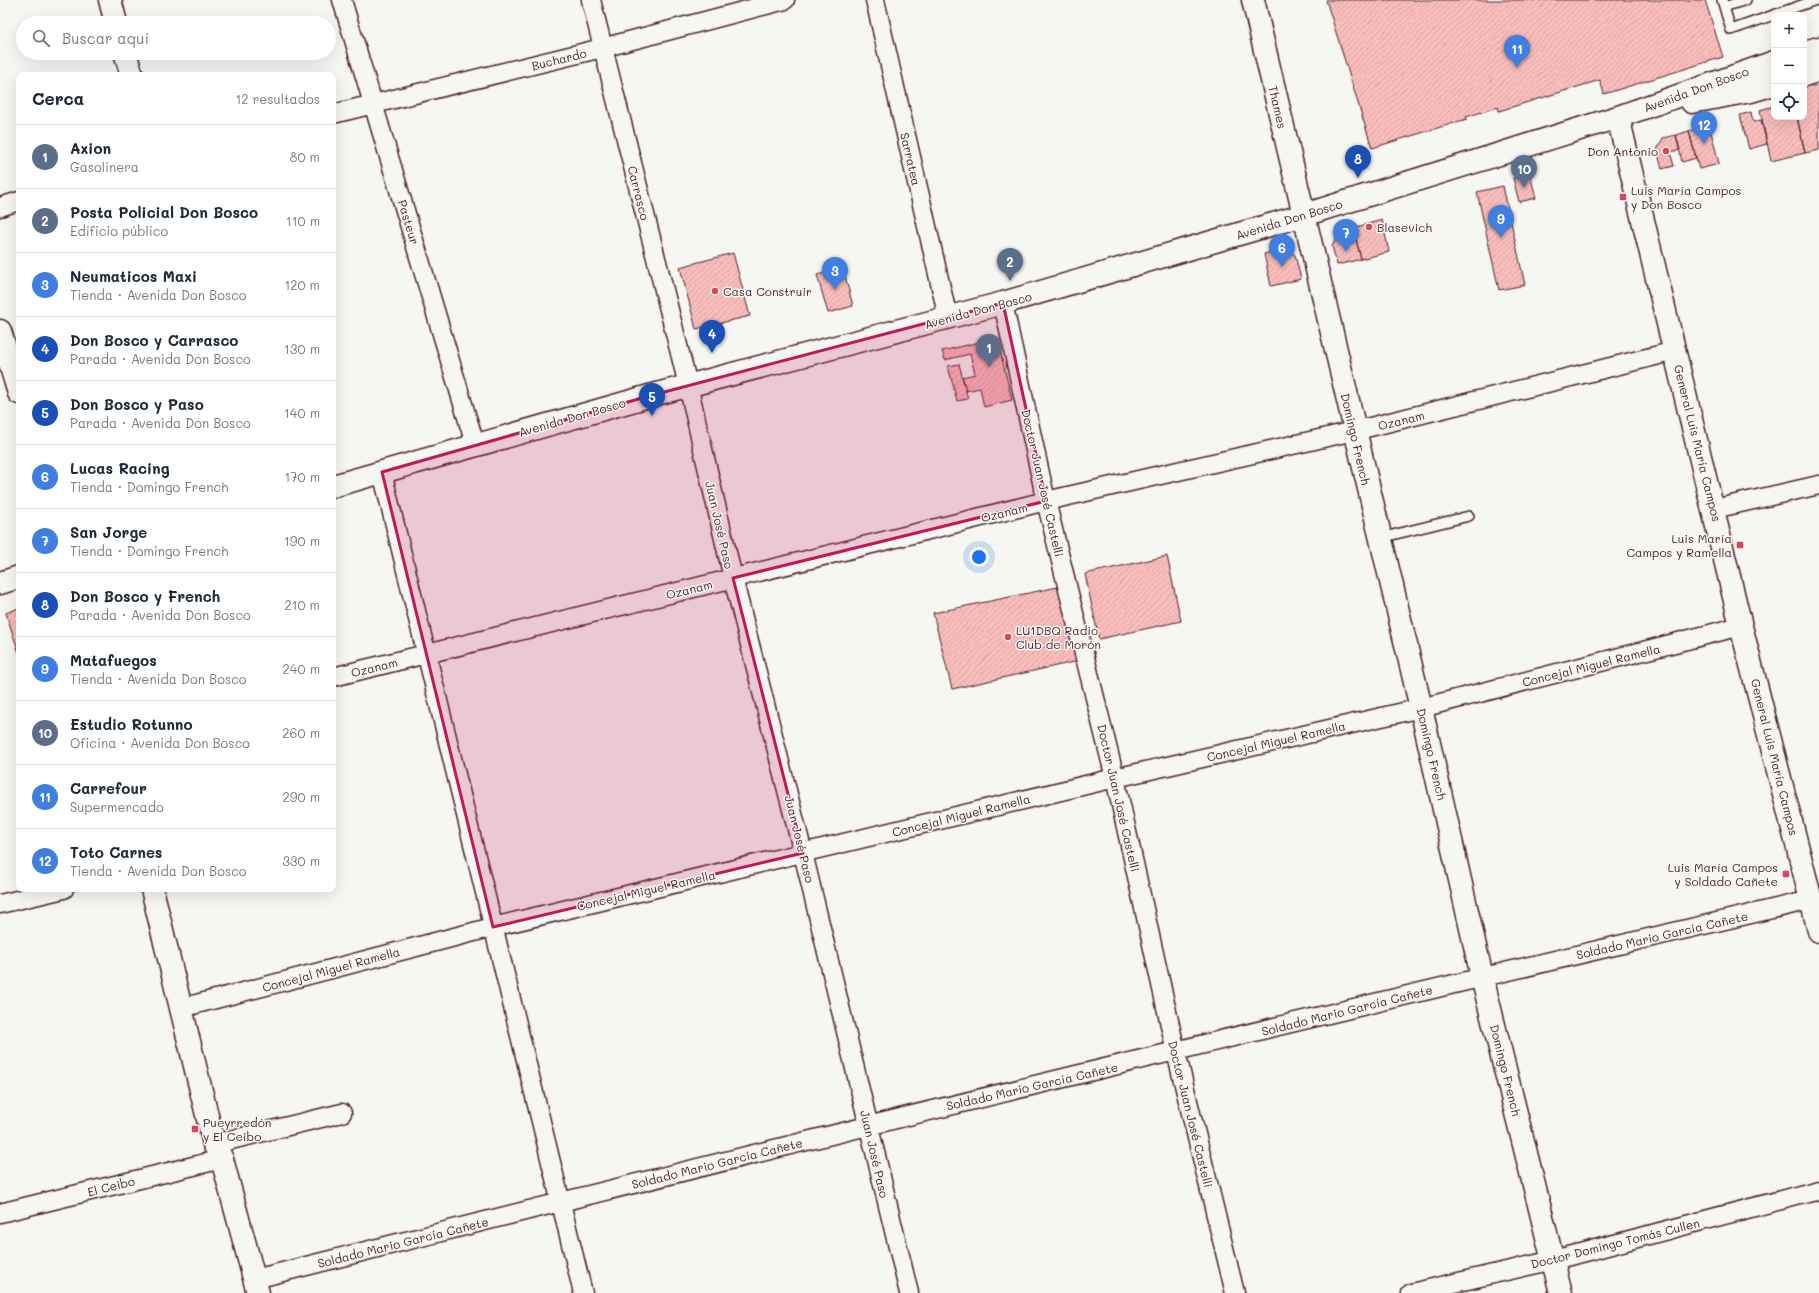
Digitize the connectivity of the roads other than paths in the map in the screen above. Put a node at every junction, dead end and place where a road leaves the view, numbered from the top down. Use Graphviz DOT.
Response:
graph roads {
  1 [pos="110,0"];
  2 [pos="342,0"];
  3 [pos="591,0"];
  4 [pos="785,0"];
  5 [pos="875,0"];
  6 [pos="1253,0"];
  7 [pos="1746,0"];
  8 [pos="1816,0"];
  9 [pos="1723,4"];
  10 [pos="114,16"];
  11 [pos="602,48"];
  12 [pos="1819,48"];
  13 [pos="1807,51"];
  14 [pos="127,60"];
  15 [pos="1771,63"];
  16 [pos="1819,70"];
  17 [pos="131,72"];
  18 [pos="1807,74"];
  19 [pos="1771,85"];
  20 [pos="374,103"];
  21 [pos="336,113"];
  22 [pos="1618,117"];
  23 [pos="16,202"];
  24 [pos="0,207"];
  25 [pos="1304,215"];
  26 [pos="1003,303"];
  27 [pos="948,318"];
  28 [pos="0,331"];
  29 [pos="1675,351"];
  30 [pos="16,383"];
  31 [pos="688,386"];
  32 [pos="1354,431"];
  33 [pos="475,444"];
  34 [pos="382,472"];
  35 [pos="336,485"];
  36 [pos="1819,485"];
  37 [pos="1046,502"];
  38 [pos="1714,509"];
  39 [pos="1469,516"];
  40 [pos="1380,538"];
  41 [pos="16,578"];
  42 [pos="733,578"];
  43 [pos="0,583"];
  44 [pos="1741,626"];
  45 [pos="427,654"];
  46 [pos="336,676"];
  47 [pos="1422,708"];
  48 [pos="1115,778"];
  49 [pos="803,853"];
  50 [pos="51,892"];
  51 [pos="153,892"];
  52 [pos="1811,900"];
  53 [pos="0,904"];
  54 [pos="493,927"];
  55 [pos="1819,931"];
  56 [pos="1482,977"];
  57 [pos="181,1008"];
  58 [pos="1176,1052"];
  59 [pos="342,1113"];
  60 [pos="869,1125"];
  61 [pos="218,1152"];
  62 [pos="1819,1190"];
  63 [pos="560,1202"];
  64 [pos="0,1213"];
  65 [pos="1554,1260"];
  66 [pos="256,1286"];
  67 [pos="583,1293"];
  68 [pos="909,1293"];
  69 [pos="1235,1293"];
  70 [pos="1410,1293"];
  71 [pos="1561,1293"];
  1 -- 10 [label="main road"];
  2 -- 20 [label="street, Pasteur"];
  3 -- 11 [label="street, Carrasco"];
  4 -- 11 [label="street, Buchardo"];
  5 -- 27 [label="street, Sarratea"];
  6 -- 25 [label="main road, Thames"];
  7 -- 9 [label="lane"];
  8 -- 9 [label="lane"];
  11 -- 20 [label="street, Buchardo"];
  11 -- 31 [label="street, Carrasco"];
  12 -- 13 [label="main road"];
  14 -- 17 [label="main road"];
  15 -- 22 [label="main road, Avenida Don Bosco"];
  16 -- 18 [label="main road"];
  19 -- 22 [label="main road, Avenida Don Bosco"];
  20 -- 21 [label="street, Buchardo"];
  20 -- 33 [label="street, Pasteur"];
  22 -- 25 [label="main road, Avenida Don Bosco"];
  22 -- 29 [label="main road, General Luis María Campos"];
  23 -- 24 [label="street"];
  25 -- 26 [label="main road, Avenida Don Bosco"];
  25 -- 32 [label="main road, Domingo French"];
  26 -- 27 [label="main road, Avenida Don Bosco"];
  26 -- 37 [label="street, Doctor Juan José Castelli"];
  27 -- 31 [label="main road, Avenida Don Bosco"];
  28 -- 30 [label="main road"];
  29 -- 32 [label="street, Ozanam"];
  29 -- 38 [label="main road, General Luis María Campos"];
  31 -- 33 [label="main road, Avenida Don Bosco"];
  31 -- 42 [label="street, Juan José Paso"];
  32 -- 37 [label="street, Ozanam"];
  32 -- 40 [label="main road, Domingo French"];
  33 -- 34 [label="main road, Avenida Don Bosco"];
  34 -- 35 [label="main road, Avenida Don Bosco"];
  34 -- 45 [label="street"];
  36 -- 38 [label="street"];
  37 -- 42 [label="street, Ozanam"];
  37 -- 48 [label="street, Doctor Juan José Castelli"];
  38 -- 44 [label="main road, General Luis María Campos"];
  39 -- 40 [label="lane"];
  40 -- 47 [label="main road, Domingo French"];
  41 -- 43 [label="main road"];
  42 -- 45 [label="street, Ozanam"];
  42 -- 49 [label="street, Juan José Paso"];
  44 -- 47 [label="street, Concejal Miguel Ramella"];
  44 -- 52 [label="main road, General Luis María Campos"];
  45 -- 46 [label="street, Ozanam"];
  45 -- 54 [label="street"];
  47 -- 48 [label="street, Concejal Miguel Ramella"];
  47 -- 56 [label="main road, Domingo French"];
  48 -- 49 [label="street, Concejal Miguel Ramella"];
  48 -- 58 [label="street, Doctor Juan José Castelli"];
  49 -- 54 [label="street, Concejal Miguel Ramella"];
  49 -- 60 [label="street, Juan José Paso"];
  50 -- 53 [label="street"];
  51 -- 57 [label="main road"];
  52 -- 55 [label="main road, General Luis María Campos"];
  52 -- 56 [label="street, Soldado Mario García Cañete"];
  54 -- 57 [label="street, Concejal Miguel Ramella"];
  54 -- 63 [label="street"];
  56 -- 58 [label="street, Soldado Mario García Cañete"];
  56 -- 65 [label="main road, Domingo French"];
  57 -- 61 [label="main road"];
  58 -- 60 [label="street, Soldado Mario García Cañete"];
  58 -- 69 [label="street, Doctor Juan José Castelli"];
  59 -- 61 [label="street, El Ceibo"];
  60 -- 63 [label="street, Soldado Mario García Cañete"];
  60 -- 68 [label="street, Juan José Paso"];
  61 -- 64 [label="street, El Ceibo"];
  61 -- 66 [label="main road"];
  62 -- 65 [label="street, Doctor Domingo Tomás Cullen"];
  63 -- 66 [label="street, Soldado Mario García Cañete"];
  63 -- 67 [label="street"];
  65 -- 70 [label="street, Doctor Domingo Tomás Cullen"];
  65 -- 71 [label="main road, Domingo French"];
}
